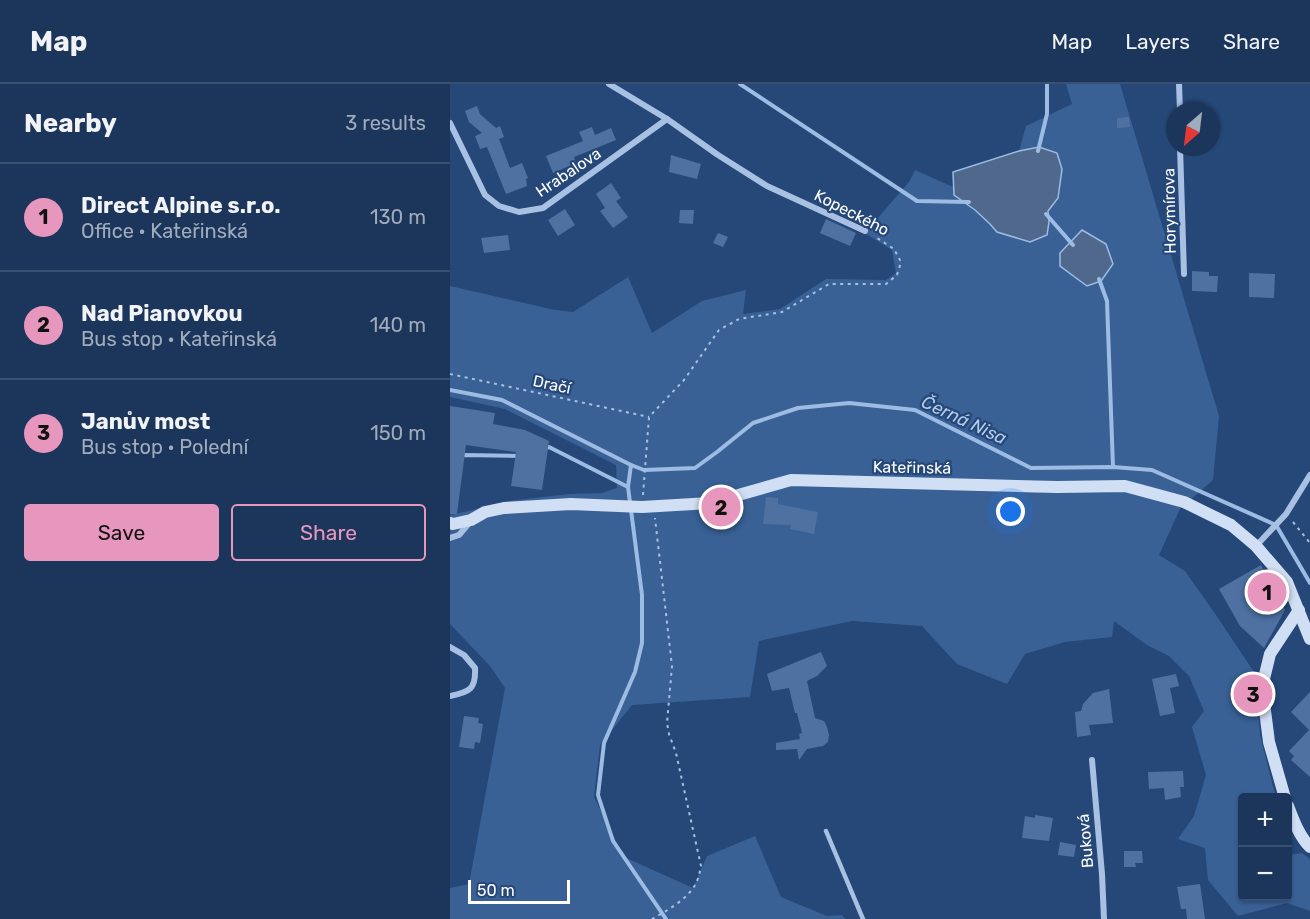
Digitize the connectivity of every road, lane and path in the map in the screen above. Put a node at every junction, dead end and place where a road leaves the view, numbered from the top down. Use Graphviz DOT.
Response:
graph roads {
  1 [pos="609,84"];
  2 [pos="1179,84"];
  3 [pos="1179,102"];
  4 [pos="667,119"];
  5 [pos="450,123"];
  6 [pos="1180,156"];
  7 [pos="865,231"];
  8 [pos="1184,274"];
  9 [pos="450,374"];
  10 [pos="649,417"];
  11 [pos="1310,475"];
  12 [pos="644,485"];
  13 [pos="653,506"];
  14 [pos="1286,514"];
  15 [pos="471,520"];
  16 [pos="450,523"];
  17 [pos="450,538"];
  18 [pos="1310,543"];
  19 [pos="1256,546"];
  20 [pos="1299,610"];
  21 [pos="1310,639"];
  22 [pos="450,647"];
  23 [pos="450,696"];
  24 [pos="1092,760"];
  25 [pos="1284,793"];
  26 [pos="1292,817"];
  27 [pos="826,831"];
  28 [pos="1310,847"];
  29 [pos="652,919"];
  30 [pos="863,919"];
  31 [pos="1104,919"];
  1 -- 4 [label="street, Kopeckého"];
  2 -- 3 [label="street"];
  4 -- 5 [label="street, Hrabalova"];
  4 -- 7 [label="street, Kopeckého"];
  6 -- 8 [label="street, Horymírova"];
  7 -- 10 [label="path, Kopeckého"];
  9 -- 10 [label="path, Dračí"];
  10 -- 12 [label="path"];
  11 -- 14 [label="street"];
  13 -- 15 [label="street, Kateřinská"];
  13 -- 19 [label="street, Kateřinská"];
  13 -- 29 [label="path"];
  14 -- 18 [label="path"];
  14 -- 19 [label="street"];
  15 -- 16 [label="street, Kateřinská"];
  15 -- 17 [label="street"];
  19 -- 20 [label="street, Kateřinská"];
  20 -- 21 [label="street, Kateřinská"];
  20 -- 25 [label="street"];
  22 -- 23 [label="street"];
  24 -- 31 [label="street, Buková"];
  26 -- 28 [label="street"];
  27 -- 30 [label="lane"];
}
